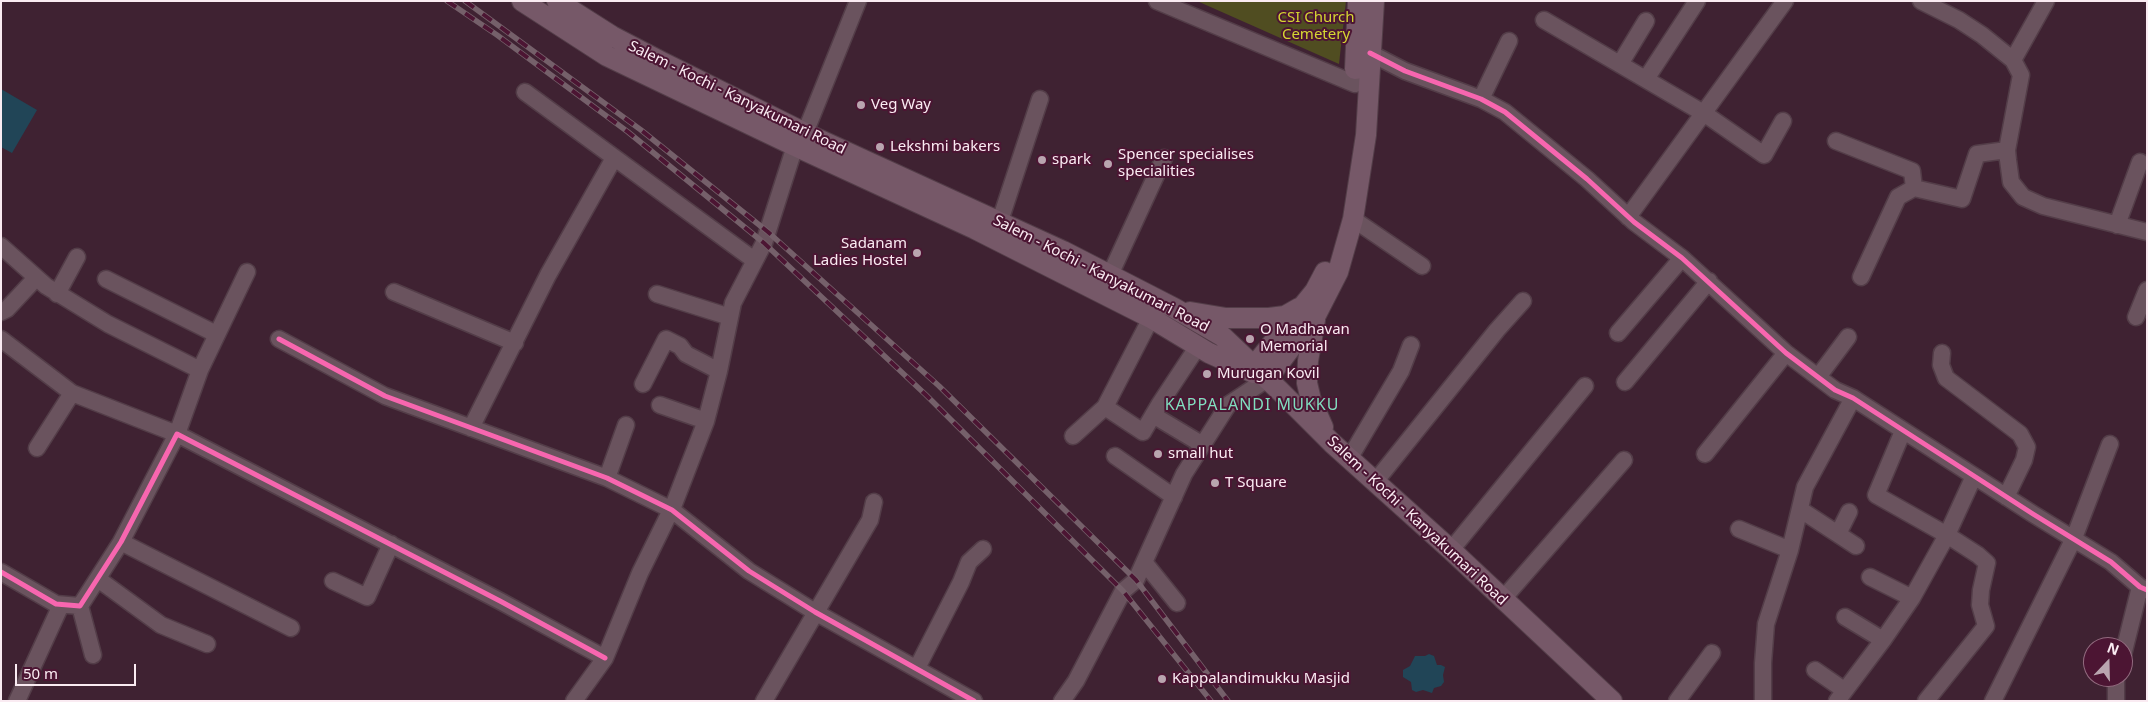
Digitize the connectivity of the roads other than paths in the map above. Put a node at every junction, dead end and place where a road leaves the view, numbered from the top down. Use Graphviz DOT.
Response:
graph roads {
  1 [pos="522,1"];
  2 [pos="557,1"];
  3 [pos="858,1"];
  4 [pos="1158,1"];
  5 [pos="1358,1"];
  6 [pos="1374,1"];
  7 [pos="1697,1"];
  8 [pos="1785,1"];
  9 [pos="1921,1"];
  10 [pos="2046,1"];
  11 [pos="1544,20"];
  12 [pos="1646,21"];
  13 [pos="1509,41"];
  14 [pos="1370,53"];
  15 [pos="2013,60"];
  16 [pos="1620,64"];
  17 [pos="1646,79"];
  18 [pos="1355,84"];
  19 [pos="525,92"];
  20 [pos="1040,98"];
  21 [pos="1481,99"];
  22 [pos="1704,114"];
  23 [pos="1783,120"];
  24 [pos="800,139"];
  25 [pos="1836,141"];
  26 [pos="2008,150"];
  27 [pos="614,158"];
  28 [pos="1164,158"];
  29 [pos="2140,162"];
  30 [pos="1914,188"];
  31 [pos="1628,217"];
  32 [pos="1353,219"];
  33 [pos="1000,221"];
  34 [pos="2117,224"];
  35 [pos="2147,232"];
  36 [pos="1,246"];
  37 [pos="77,257"];
  38 [pos="1682,258"];
  39 [pos="754,260"];
  40 [pos="1422,266"];
  41 [pos="247,272"];
  42 [pos="1110,275"];
  43 [pos="1861,277"];
  44 [pos="106,278"];
  45 [pos="35,279"];
  46 [pos="1709,281"];
  47 [pos="2147,290"];
  48 [pos="394,292"];
  49 [pos="58,294"];
  50 [pos="657,294"];
  51 [pos="1523,301"];
  52 [pos="1174,308"];
  53 [pos="1308,311"];
  54 [pos="1,312"];
  55 [pos="730,317"];
  56 [pos="2136,317"];
  57 [pos="1151,318"];
  58 [pos="1618,333"];
  59 [pos="216,334"];
  60 [pos="1848,337"];
  61 [pos="1,339"];
  62 [pos="279,339"];
  63 [pos="515,343"];
  64 [pos="1198,346"];
  65 [pos="1411,346"];
  66 [pos="1786,353"];
  67 [pos="1942,353"];
  68 [pos="200,370"];
  69 [pos="719,371"];
  70 [pos="1260,372"];
  71 [pos="1818,377"];
  72 [pos="1625,382"];
  73 [pos="643,384"];
  74 [pos="1585,386"];
  75 [pos="72,393"];
  76 [pos="1853,398"];
  77 [pos="660,405"];
  78 [pos="1105,407"];
  79 [pos="1153,415"];
  80 [pos="706,420"];
  81 [pos="626,425"];
  82 [pos="472,428"];
  83 [pos="1903,431"];
  84 [pos="177,434"];
  85 [pos="1073,436"];
  86 [pos="1332,443"];
  87 [pos="2110,444"];
  88 [pos="1203,445"];
  89 [pos="37,448"];
  90 [pos="1705,454"];
  91 [pos="1115,456"];
  92 [pos="1349,459"];
  93 [pos="1624,460"];
  94 [pos="1974,476"];
  95 [pos="607,478"];
  96 [pos="1375,482"];
  97 [pos="1174,497"];
  98 [pos="2006,497"];
  99 [pos="874,502"];
  100 [pos="672,510"];
  101 [pos="1801,510"];
  102 [pos="1849,512"];
  103 [pos="1739,529"];
  104 [pos="1838,534"];
  105 [pos="1947,535"];
  106 [pos="2074,538"];
  107 [pos="121,542"];
  108 [pos="391,544"];
  109 [pos="1856,546"];
  110 [pos="984,548"];
  111 [pos="1451,550"];
  112 [pos="1790,550"];
  113 [pos="1144,562"];
  114 [pos="1,572"];
  115 [pos="1870,577"];
  116 [pos="98,579"];
  117 [pos="333,581"];
  118 [pos="2143,588"];
  119 [pos="1912,598"];
  120 [pos="1502,600"];
  121 [pos="1177,603"];
  122 [pos="62,606"];
  123 [pos="80,606"];
  124 [pos="815,612"];
  125 [pos="1845,617"];
  126 [pos="291,628"];
  127 [pos="2128,637"];
  128 [pos="1883,640"];
  129 [pos="207,644"];
  130 [pos="1712,653"];
  131 [pos="93,655"];
  132 [pos="605,658"];
  133 [pos="917,668"];
  134 [pos="1815,670"];
  135 [pos="2116,687"];
  136 [pos="1840,695"];
  137 [pos="17,701"];
  138 [pos="574,701"];
  139 [pos="764,701"];
  140 [pos="974,701"];
  141 [pos="1062,701"];
  142 [pos="1612,701"];
  143 [pos="1677,701"];
  144 [pos="1763,701"];
  145 [pos="1926,701"];
  146 [pos="1993,701"];
  147 [pos="2116,701"];
  1 -- 24 [label="main road"];
  2 -- 24 [label="main road, Salem - Kochi - Kanyakumari Road"];
  3 -- 24 [label="street"];
  4 -- 18 [label="street"];
  5 -- 18 [label="main road"];
  6 -- 14 [label="main road"];
  7 -- 17 [label="street"];
  8 -- 22 [label="street"];
  9 -- 15 [label="street"];
  10 -- 15 [label="street"];
  11 -- 16 [label="street"];
  12 -- 16 [label="street"];
  13 -- 21 [label="street"];
  14 -- 21 [label="street"];
  14 -- 32 [label="main road"];
  15 -- 26 [label="street"];
  16 -- 17 [label="street"];
  17 -- 22 [label="street"];
  18 -- 53 [label="main road"];
  19 -- 27 [label="street"];
  20 -- 33 [label="street"];
  21 -- 31 [label="street"];
  22 -- 23 [label="street"];
  22 -- 31 [label="street"];
  24 -- 33 [label="main road, Salem - Kochi - Kanyakumari Road"];
  24 -- 39 [label="street"];
  24 -- 57 [label="main road"];
  25 -- 30 [label="street"];
  26 -- 30 [label="street"];
  26 -- 34 [label="street"];
  27 -- 39 [label="street"];
  27 -- 63 [label="street"];
  28 -- 42 [label="street"];
  29 -- 34 [label="street"];
  30 -- 43 [label="street"];
  31 -- 38 [label="street"];
  32 -- 40 [label="street"];
  32 -- 53 [label="main road"];
  33 -- 42 [label="main road, Salem - Kochi - Kanyakumari Road"];
  34 -- 35 [label="street"];
  36 -- 45 [label="street"];
  37 -- 49 [label="street"];
  38 -- 46 [label="street"];
  38 -- 58 [label="street"];
  39 -- 55 [label="street"];
  41 -- 59 [label="street"];
  42 -- 52 [label="main road, Salem - Kochi - Kanyakumari Road"];
  44 -- 59 [label="street"];
  45 -- 49 [label="street"];
  45 -- 54 [label="street"];
  46 -- 66 [label="street"];
  46 -- 72 [label="street"];
  47 -- 56 [label="street"];
  48 -- 63 [label="street"];
  49 -- 68 [label="street"];
  50 -- 55 [label="street"];
  51 -- 96 [label="street"];
  52 -- 53 [label="main road"];
  52 -- 70 [label="main road, Salem - Kochi - Kanyakumari Road"];
  53 -- 70 [label="main road"];
  53 -- 86 [label="main road"];
  55 -- 69 [label="street"];
  57 -- 64 [label="main road"];
  57 -- 78 [label="street"];
  59 -- 68 [label="street"];
  60 -- 71 [label="street"];
  61 -- 75 [label="street"];
  62 -- 82 [label="street"];
  63 -- 82 [label="street"];
  64 -- 70 [label="main road"];
  64 -- 79 [label="street"];
  65 -- 92 [label="street"];
  66 -- 71 [label="street"];
  66 -- 90 [label="street"];
  67 -- 98 [label="street"];
  68 -- 84 [label="street"];
  69 -- 73 [label="street"];
  69 -- 80 [label="street"];
  70 -- 86 [label="main road, Salem - Kochi - Kanyakumari Road"];
  70 -- 88 [label="street"];
  71 -- 76 [label="street"];
  74 -- 111 [label="street"];
  75 -- 84 [label="street"];
  75 -- 89 [label="street"];
  76 -- 83 [label="street"];
  76 -- 101 [label="street"];
  77 -- 80 [label="street"];
  78 -- 79 [label="street"];
  78 -- 85 [label="street"];
  79 -- 88 [label="street"];
  80 -- 100 [label="street"];
  81 -- 95 [label="street"];
  82 -- 95 [label="street"];
  83 -- 94 [label="street"];
  83 -- 105 [label="street"];
  84 -- 107 [label="street"];
  84 -- 108 [label="street"];
  86 -- 92 [label="main road, Salem - Kochi - Kanyakumari Road"];
  87 -- 106 [label="street"];
  88 -- 97 [label="street"];
  91 -- 97 [label="street"];
  92 -- 96 [label="main road, Salem - Kochi - Kanyakumari Road"];
  93 -- 120 [label="street"];
  94 -- 98 [label="street"];
  94 -- 105 [label="street"];
  95 -- 100 [label="street"];
  96 -- 111 [label="main road, Salem - Kochi - Kanyakumari Road"];
  97 -- 113 [label="street"];
  98 -- 106 [label="street"];
  99 -- 124 [label="street"];
  100 -- 124 [label="street"];
  100 -- 132 [label="street"];
  101 -- 104 [label="street"];
  101 -- 112 [label="street"];
  102 -- 104 [label="street"];
  103 -- 112 [label="street"];
  104 -- 109 [label="street"];
  105 -- 119 [label="street"];
  105 -- 145 [label="street"];
  106 -- 118 [label="street"];
  106 -- 146 [label="street"];
  107 -- 116 [label="street"];
  107 -- 126 [label="street"];
  108 -- 117 [label="street"];
  108 -- 132 [label="street"];
  110 -- 133 [label="street"];
  111 -- 120 [label="main road, Salem - Kochi - Kanyakumari Road"];
  112 -- 144 [label="street"];
  113 -- 121 [label="street"];
  113 -- 141 [label="street"];
  114 -- 122 [label="street"];
  115 -- 119 [label="street"];
  116 -- 123 [label="street"];
  116 -- 129 [label="street"];
  118 -- 127 [label="street"];
  119 -- 128 [label="street"];
  120 -- 142 [label="main road, Salem - Kochi - Kanyakumari Road"];
  122 -- 123 [label="street"];
  122 -- 137 [label="street"];
  123 -- 131 [label="street"];
  124 -- 133 [label="street"];
  124 -- 139 [label="street"];
  125 -- 128 [label="street"];
  128 -- 136 [label="street"];
  130 -- 143 [label="street"];
  132 -- 138 [label="street"];
  133 -- 140 [label="street"];
  134 -- 136 [label="street"];
  135 -- 147 [label="street"];
}
